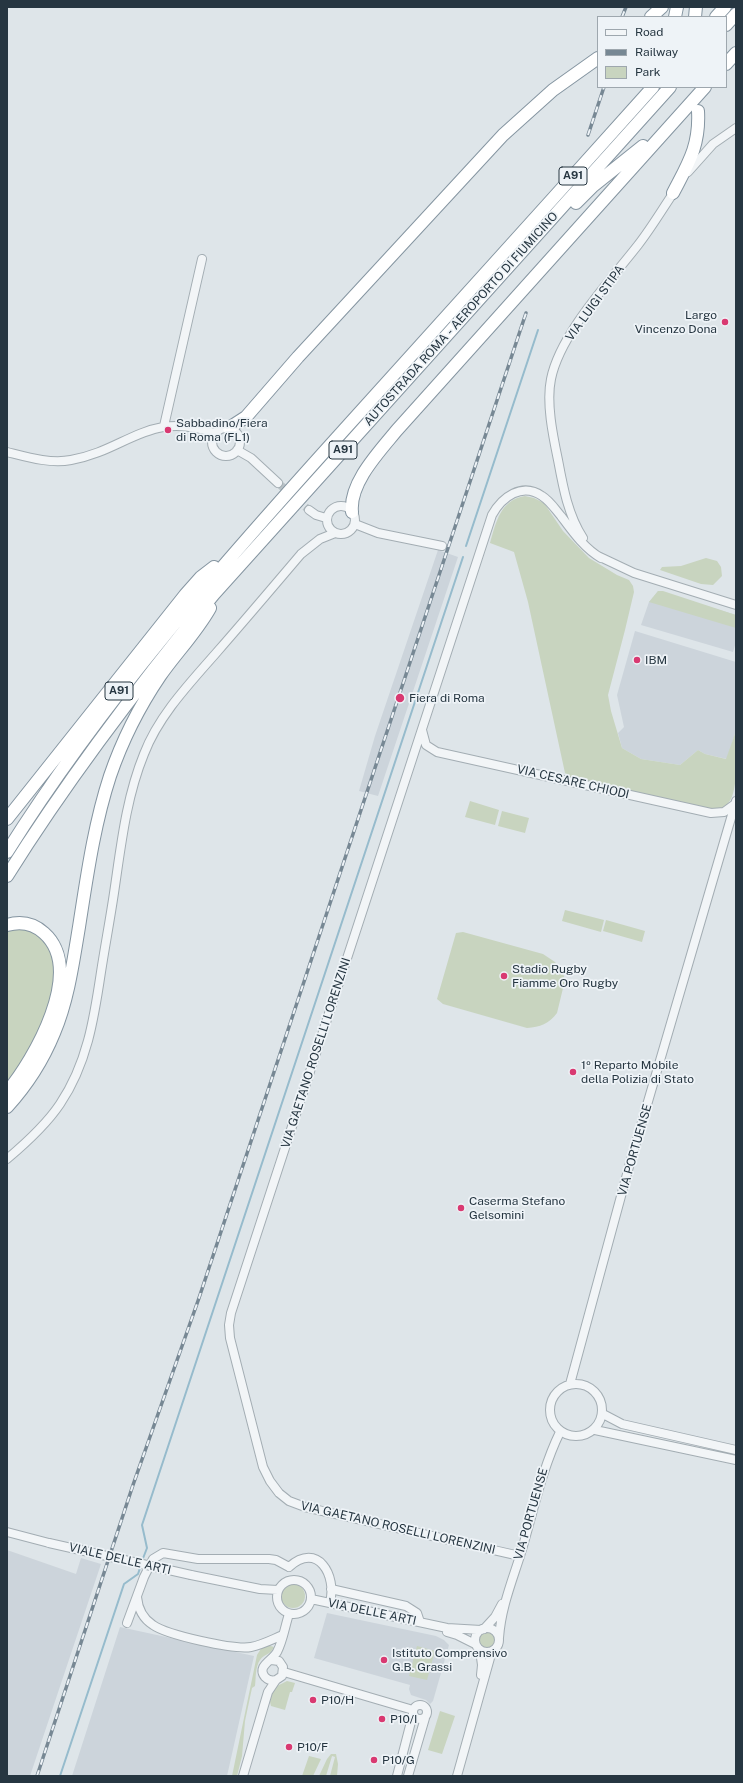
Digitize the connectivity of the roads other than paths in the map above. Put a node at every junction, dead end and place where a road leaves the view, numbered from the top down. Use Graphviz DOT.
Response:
graph roads {
  1 [pos="662,7"];
  2 [pos="725,7"];
  3 [pos="736,14"];
  4 [pos="652,16"];
  5 [pos="717,16"];
  6 [pos="727,24"];
  7 [pos="736,53"];
  8 [pos="597,59"];
  9 [pos="727,63"];
  10 [pos="642,88"];
  11 [pos="652,88"];
  12 [pos="669,88"];
  13 [pos="704,88"];
  14 [pos="683,111"];
  15 [pos="698,111"];
  16 [pos="627,116"];
  17 [pos="736,128"];
  18 [pos="673,193"];
  19 [pos="202,259"];
  20 [pos="505,269"];
  21 [pos="164,426"];
  22 [pos="229,428"];
  23 [pos="214,433"];
  24 [pos="237,450"];
  25 [pos="7,452"];
  26 [pos="278,483"];
  27 [pos="309,510"];
  28 [pos="326,518"];
  29 [pos="354,518"];
  30 [pos="335,533"];
  31 [pos="244,540"];
  32 [pos="442,546"];
  33 [pos="601,558"];
  34 [pos="214,594"];
  35 [pos="736,605"];
  36 [pos="422,730"];
  37 [pos="736,802"];
  38 [pos="7,819"];
  39 [pos="7,852"];
  40 [pos="7,876"];
  41 [pos="7,925"];
  42 [pos="26,1076"];
  43 [pos="7,1092"];
  44 [pos="7,1107"];
  45 [pos="7,1159"];
  46 [pos="570,1384"];
  47 [pos="603,1414"];
  48 [pos="595,1430"];
  49 [pos="560,1432"];
  50 [pos="736,1450"];
  51 [pos="736,1460"];
  52 [pos="7,1532"];
  53 [pos="520,1556"];
  54 [pos="289,1567"];
  55 [pos="290,1580"];
  56 [pos="331,1589"];
  57 [pos="278,1590"];
  58 [pos="137,1592"];
  59 [pos="505,1598"];
  60 [pos="311,1599"];
  61 [pos="330,1602"];
  62 [pos="289,1614"];
  63 [pos="420,1622"];
  64 [pos="127,1623"];
  65 [pos="434,1625"];
  66 [pos="482,1629"];
  67 [pos="283,1635"];
  68 [pos="499,1638"];
  69 [pos="478,1647"];
  70 [pos="279,1648"];
  71 [pos="492,1651"];
  72 [pos="270,1660"];
  73 [pos="281,1664"];
  74 [pos="284,1672"];
  75 [pos="266,1678"];
  76 [pos="276,1680"];
  77 [pos="268,1692"];
  78 [pos="480,1692"];
  79 [pos="413,1712"];
  80 [pos="425,1718"];
  81 [pos="243,1776"];
  82 [pos="397,1776"];
  83 [pos="408,1776"];
  84 [pos="457,1776"];
  1 -- 4 [label="highway"];
  2 -- 5 [label="highway"];
  3 -- 6 [label="highway"];
  7 -- 9 [label="highway"];
  8 -- 22 [label="highway"];
  10 -- 16 [label="highway"];
  11 -- 16 [label="highway, AUTOSTRADA ROMA - AEROPORTO DI FIUMICINO / A91"];
  12 -- 20 [label="highway, AUTOSTRADA ROMA - AEROPORTO DI FIUMICINO / A91"];
  13 -- 14 [label="highway"];
  14 -- 20 [label="highway"];
  14 -- 29 [label="highway"];
  15 -- 18 [label="highway"];
  16 -- 31 [label="highway, AUTOSTRADA ROMA - AEROPORTO DI FIUMICINO / A91"];
  17 -- 18 [label="street, VIA LUIGI STIPA"];
  18 -- 33 [label="street, VIA LUIGI STIPA"];
  19 -- 21 [label="street"];
  20 -- 34 [label="highway, AUTOSTRADA ROMA - AEROPORTO DI FIUMICINO / A91"];
  21 -- 23 [label="street"];
  21 -- 25 [label="street"];
  22 -- 23 [label="street"];
  22 -- 24 [label="street"];
  23 -- 24 [label="street"];
  24 -- 26 [label="street"];
  27 -- 28 [label="street"];
  28 -- 29 [label="street"];
  28 -- 30 [label="street"];
  29 -- 30 [label="street"];
  29 -- 32 [label="street"];
  30 -- 45 [label="street"];
  31 -- 38 [label="highway"];
  31 -- 39 [label="highway, AUTOSTRADA ROMA - AEROPORTO DI FIUMICINO / A91"];
  33 -- 35 [label="street, VIA LUIGI STIPA"];
  33 -- 36 [label="street, VIA GAETANO ROSELLI LORENZINI"];
  34 -- 40 [label="highway, AUTOSTRADA ROMA - AEROPORTO DI FIUMICINO / A91"];
  34 -- 42 [label="highway"];
  36 -- 37 [label="street, VIA CESARE CHIODI"];
  36 -- 53 [label="street, VIA GAETANO ROSELLI LORENZINI"];
  37 -- 46 [label="street, VIA PORTUENSE"];
  41 -- 42 [label="highway"];
  42 -- 43 [label="highway"];
  42 -- 44 [label="highway"];
  46 -- 47 [label="street"];
  46 -- 49 [label="street"];
  47 -- 48 [label="street"];
  47 -- 50 [label="street"];
  48 -- 49 [label="street"];
  48 -- 51 [label="street"];
  49 -- 53 [label="street, VIA PORTUENSE"];
  52 -- 57 [label="street, VIALE DELLE ARTI, bridge"];
  53 -- 59 [label="street, VIA PORTUENSE"];
  54 -- 55 [label="street"];
  54 -- 56 [label="street"];
  54 -- 58 [label="street"];
  55 -- 57 [label="street"];
  55 -- 60 [label="street"];
  56 -- 61 [label="street"];
  56 -- 63 [label="street"];
  57 -- 62 [label="street"];
  58 -- 64 [label="street"];
  58 -- 67 [label="street"];
  59 -- 66 [label="street, VIA PORTUENSE"];
  59 -- 68 [label="street, VIA PORTUENSE"];
  60 -- 61 [label="street, VIA DELLE ARTI"];
  60 -- 62 [label="street"];
  61 -- 63 [label="street, VIA DELLE ARTI"];
  62 -- 67 [label="street"];
  63 -- 65 [label="street, VIA DELLE ARTI"];
  65 -- 66 [label="street"];
  65 -- 69 [label="street"];
  66 -- 68 [label="street"];
  66 -- 69 [label="street"];
  67 -- 70 [label="street"];
  68 -- 71 [label="street"];
  69 -- 71 [label="street"];
  69 -- 78 [label="street"];
  70 -- 72 [label="street"];
  70 -- 73 [label="street"];
  71 -- 78 [label="street"];
  72 -- 73 [label="street"];
  72 -- 75 [label="street"];
  73 -- 74 [label="street"];
  74 -- 76 [label="street"];
  74 -- 79 [label="street"];
  75 -- 76 [label="street"];
  75 -- 77 [label="street"];
  76 -- 77 [label="street"];
  77 -- 81 [label="street"];
  78 -- 84 [label="street"];
  79 -- 80 [label="street"];
  79 -- 80 [label="street"];
  79 -- 82 [label="street"];
  80 -- 83 [label="street"];
}
